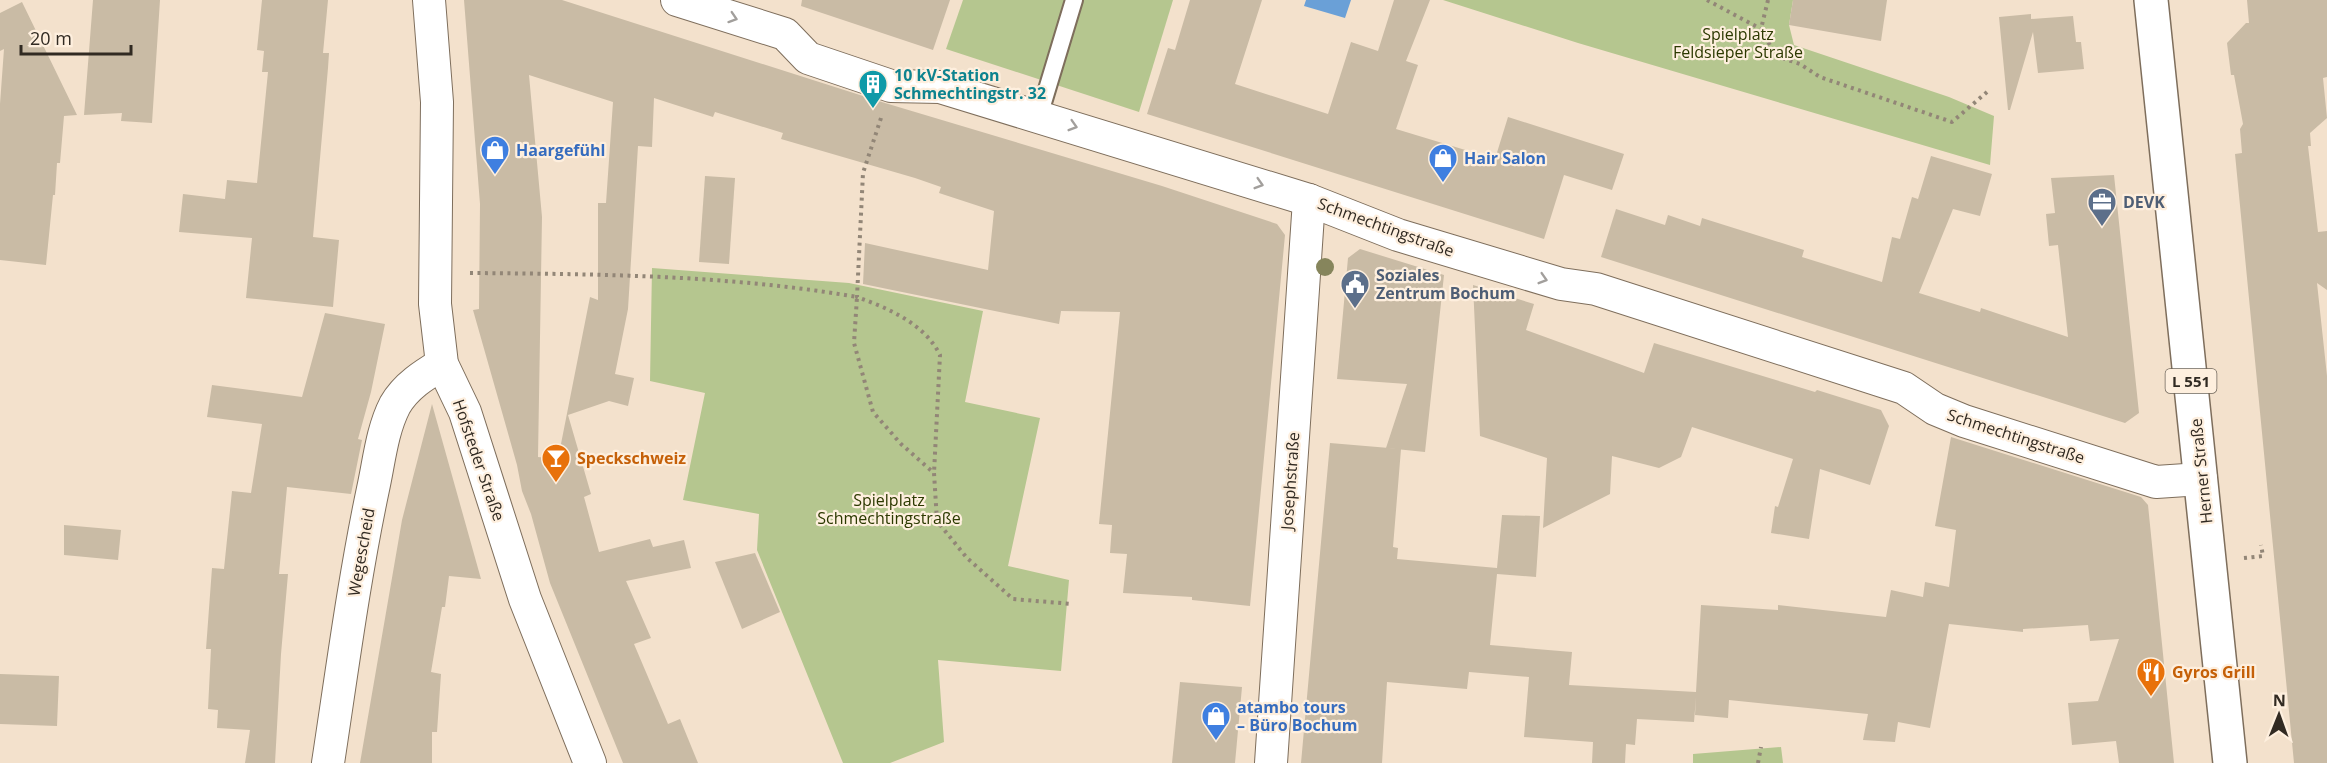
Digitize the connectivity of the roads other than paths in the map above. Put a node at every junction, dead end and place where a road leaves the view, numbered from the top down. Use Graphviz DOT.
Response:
graph roads {
  1 [pos="429,0"];
  2 [pos="677,0"];
  3 [pos="1074,0"];
  4 [pos="2151,0"];
  5 [pos="1039,116"];
  6 [pos="1309,200"];
  7 [pos="442,364"];
  8 [pos="2201,478"];
  9 [pos="328,763"];
  10 [pos="590,763"];
  11 [pos="1270,763"];
  12 [pos="2230,763"];
  1 -- 7 [label="street, Hofsteder Straße"];
  2 -- 5 [label="street, Schmechtingstraße, one-way"];
  3 -- 5 [label="lane"];
  4 -- 8 [label="main road, Herner Straße / L 551"];
  5 -- 6 [label="street, Schmechtingstraße, one-way"];
  6 -- 8 [label="street, Schmechtingstraße, one-way"];
  6 -- 11 [label="street, Josephstraße"];
  7 -- 9 [label="street, Wegescheid"];
  7 -- 10 [label="street, Hofsteder Straße"];
  8 -- 12 [label="main road, Herner Straße / L 551"];
}
